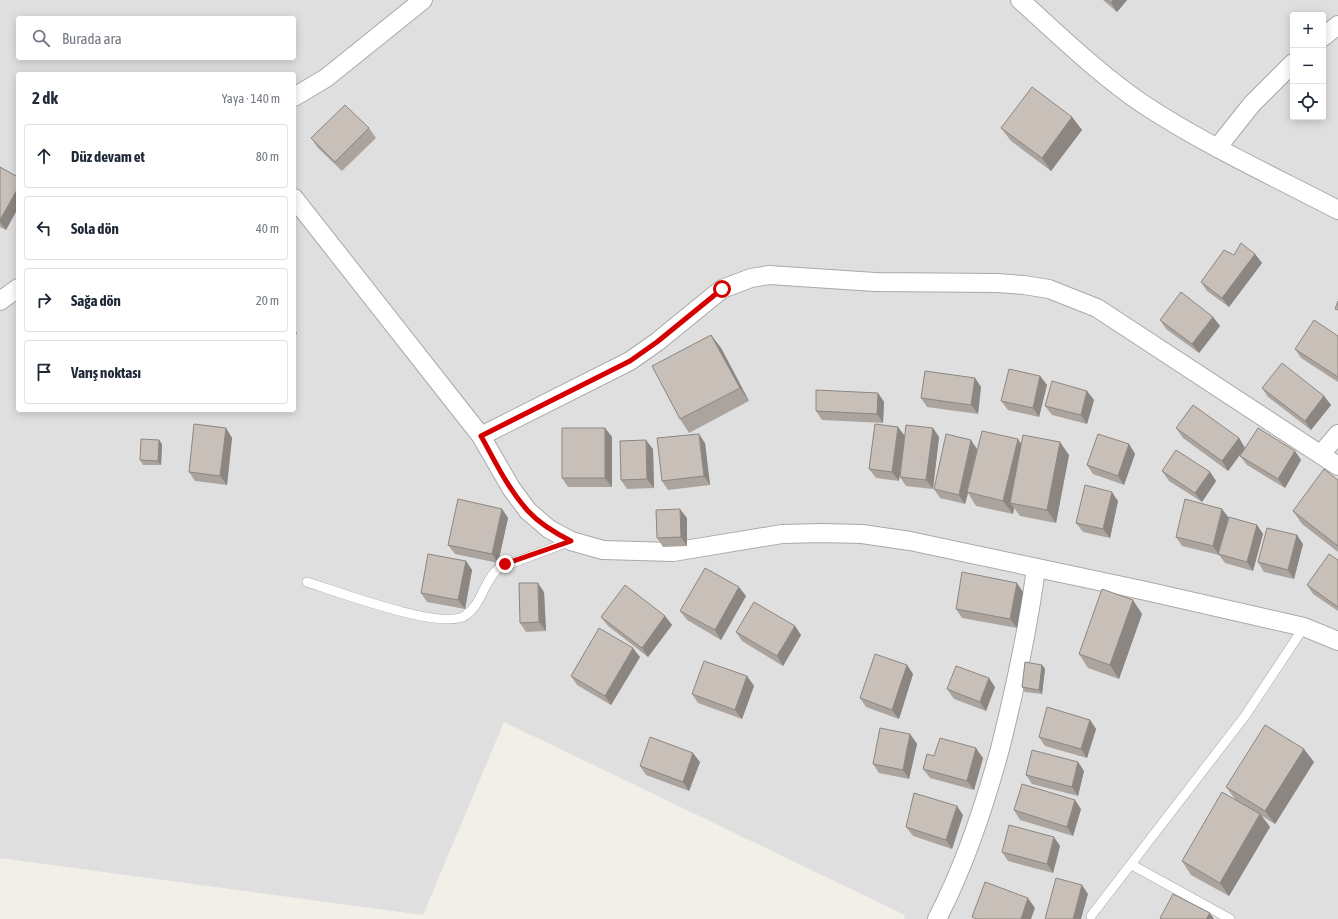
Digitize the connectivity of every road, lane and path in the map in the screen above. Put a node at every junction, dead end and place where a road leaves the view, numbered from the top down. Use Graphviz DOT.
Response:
graph roads {
  1 [pos="423,0"];
  2 [pos="1020,0"];
  3 [pos="1338,25"];
  4 [pos="1326,35"];
  5 [pos="1290,66"];
  6 [pos="296,96"];
  7 [pos="1217,148"];
  8 [pos="296,201"];
  9 [pos="1338,210"];
  10 [pos="16,289"];
  11 [pos="0,301"];
  12 [pos="1338,434"];
  13 [pos="481,436"];
  14 [pos="1321,454"];
  15 [pos="1338,466"];
  16 [pos="571,541"];
  17 [pos="1036,568"];
  18 [pos="308,582"];
  19 [pos="1304,627"];
  20 [pos="1338,641"];
  21 [pos="1132,865"];
  22 [pos="1091,916"];
  23 [pos="937,919"];
  24 [pos="1230,919"];
  1 -- 6 [label="street"];
  2 -- 7 [label="street"];
  3 -- 4 [label="street"];
  5 -- 7 [label="street"];
  7 -- 9 [label="street"];
  8 -- 13 [label="street"];
  10 -- 11 [label="street"];
  12 -- 14 [label="street"];
  13 -- 14 [label="street"];
  13 -- 16 [label="street"];
  14 -- 15 [label="street"];
  16 -- 17 [label="street"];
  16 -- 18 [label="lane"];
  17 -- 19 [label="street"];
  17 -- 23 [label="street"];
  19 -- 20 [label="street"];
  19 -- 21 [label="lane"];
  21 -- 22 [label="lane"];
  21 -- 24 [label="lane"];
}
